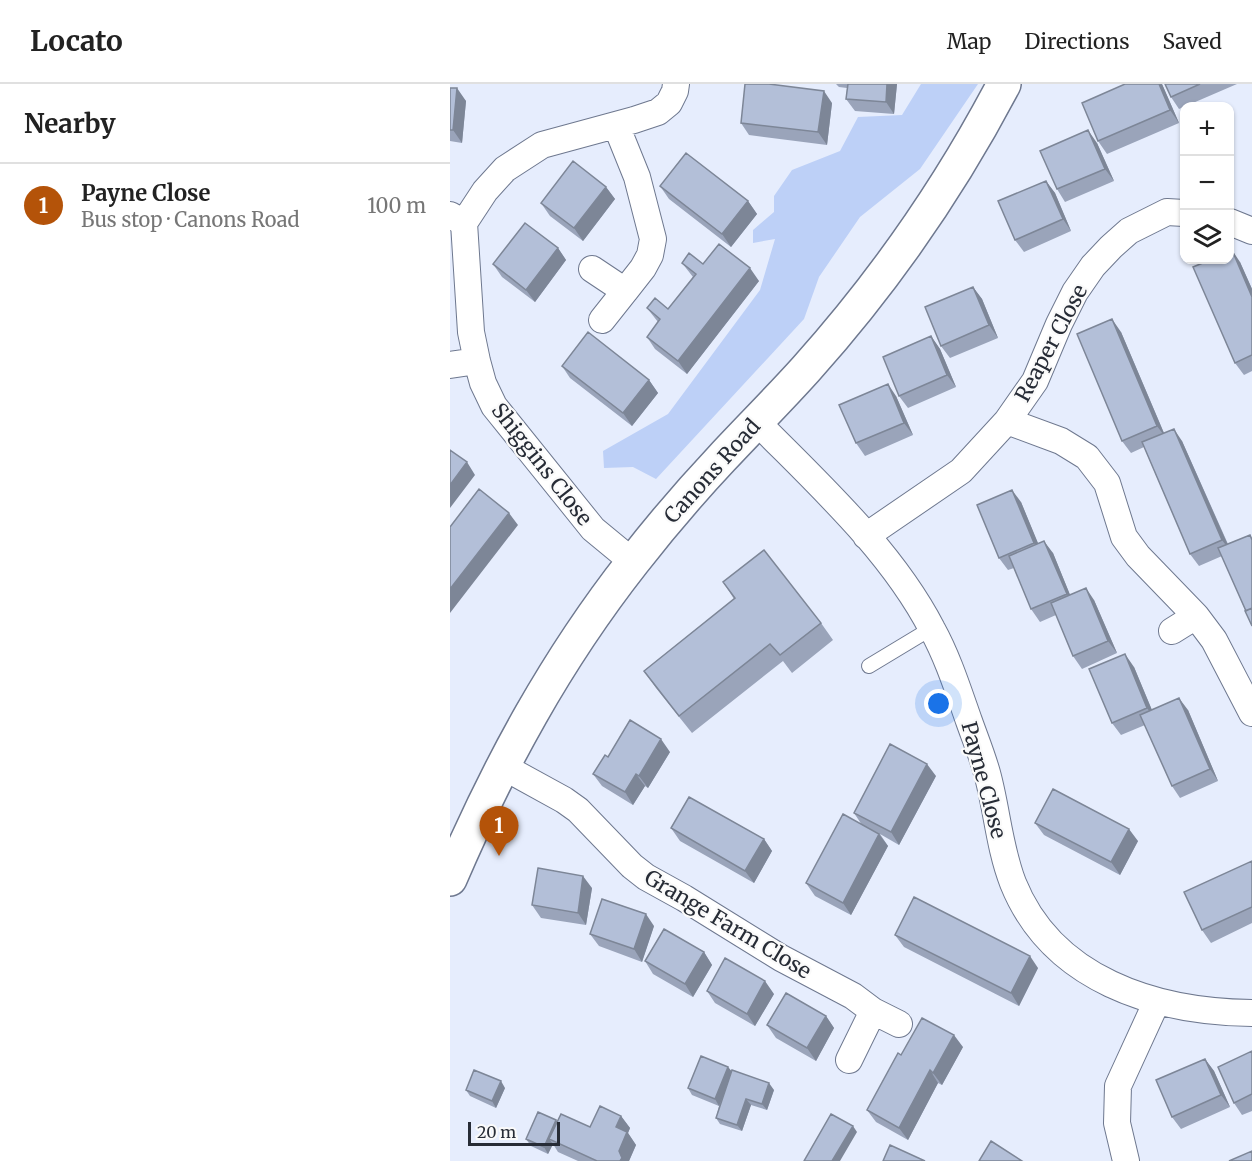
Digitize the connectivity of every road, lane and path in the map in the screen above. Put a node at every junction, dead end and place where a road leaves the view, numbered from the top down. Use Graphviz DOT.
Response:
graph roads {
  1 [pos="676,84"];
  2 [pos="1004,84"];
  3 [pos="616,125"];
  4 [pos="1180,213"];
  5 [pos="457,219"];
  6 [pos="1234,224"];
  7 [pos="1252,231"];
  8 [pos="592,269"];
  9 [pos="625,291"];
  10 [pos="602,320"];
  11 [pos="477,361"];
  12 [pos="450,365"];
  13 [pos="1007,421"];
  14 [pos="757,422"];
  15 [pos="866,536"];
  16 [pos="633,562"];
  17 [pos="1196,616"];
  18 [pos="932,628"];
  19 [pos="1172,631"];
  20 [pos="869,666"];
  21 [pos="1252,713"];
  22 [pos="502,766"];
  23 [pos="450,879"];
  24 [pos="1157,1001"];
  25 [pos="873,1011"];
  26 [pos="1252,1014"];
  27 [pos="899,1024"];
  28 [pos="849,1060"];
  29 [pos="1126,1161"];
  1 -- 3 [label="street"];
  2 -- 14 [label="street, Canons Road"];
  3 -- 5 [label="street"];
  3 -- 9 [label="street"];
  4 -- 13 [label="street, Reaper Close"];
  5 -- 11 [label="street, Shiggins Close"];
  6 -- 7 [label="street"];
  8 -- 9 [label="street"];
  9 -- 10 [label="street"];
  11 -- 12 [label="street"];
  11 -- 16 [label="street, Shiggins Close"];
  13 -- 15 [label="street, Reaper Close"];
  13 -- 17 [label="street, Reaper Close"];
  14 -- 15 [label="street, Payne Close"];
  14 -- 16 [label="street, Canons Road"];
  15 -- 18 [label="street, Payne Close"];
  16 -- 22 [label="street, Canons Road"];
  17 -- 19 [label="street"];
  17 -- 21 [label="street, Reaper Close"];
  18 -- 20 [label="lane"];
  18 -- 24 [label="street, Payne Close"];
  22 -- 23 [label="street, Canons Road"];
  22 -- 25 [label="street, Grange Farm Close"];
  24 -- 26 [label="street, Payne Close"];
  24 -- 29 [label="street"];
  25 -- 27 [label="street, Grange Farm Close"];
  25 -- 28 [label="street"];
}
